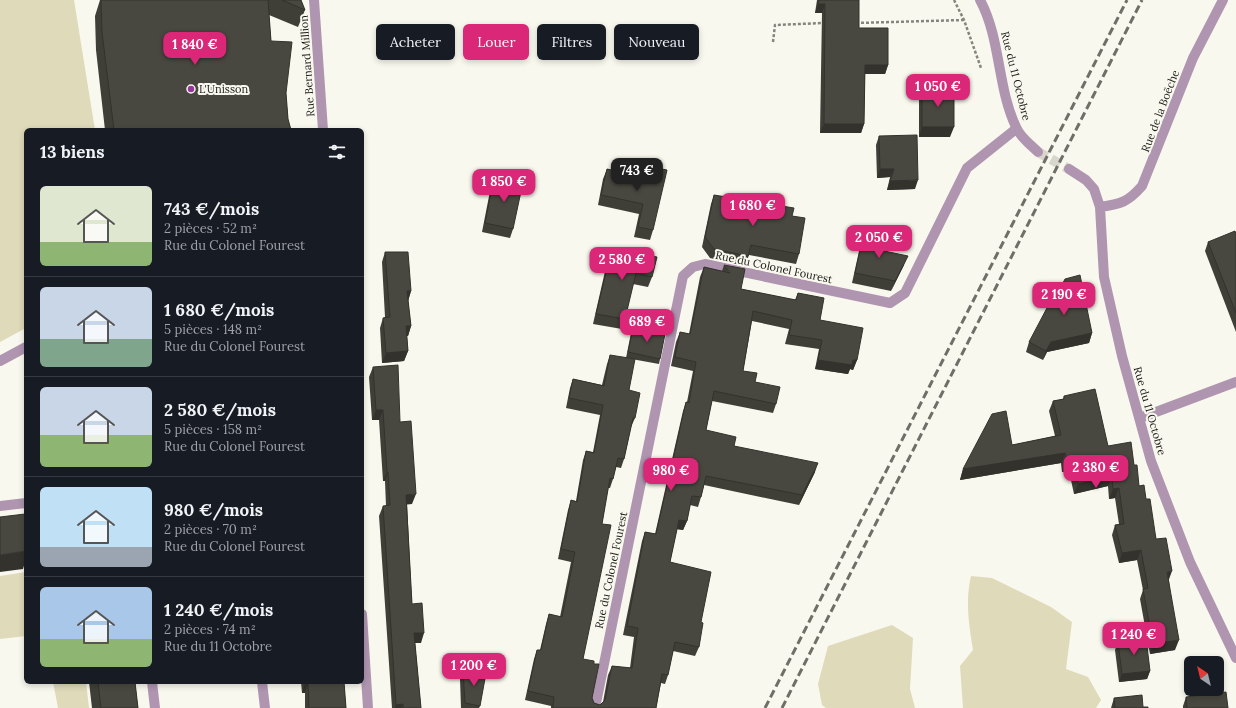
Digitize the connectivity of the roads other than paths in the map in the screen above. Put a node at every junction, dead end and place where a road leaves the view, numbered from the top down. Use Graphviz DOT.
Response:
graph roads {
  1 [pos="314,0"];
  2 [pos="980,0"];
  3 [pos="1223,0"];
  4 [pos="323,128"];
  5 [pos="1016,129"];
  6 [pos="1038,152"];
  7 [pos="1069,169"];
  8 [pos="1100,207"];
  9 [pos="24,347"];
  10 [pos="0,362"];
  11 [pos="1236,382"];
  12 [pos="1140,418"];
  13 [pos="24,503"];
  14 [pos="0,506"];
  15 [pos="364,645"];
  16 [pos="1236,658"];
  17 [pos="152,684"];
  18 [pos="262,684"];
  19 [pos="155,708"];
  20 [pos="265,708"];
  21 [pos="368,708"];
  22 [pos="595,708"];
  1 -- 4 [label="street, Rue Bernard Million"];
  2 -- 5 [label="street, Rue du 11 Octobre"];
  3 -- 8 [label="street, Rue de la Boëche"];
  5 -- 6 [label="street, Rue du 11 Octobre"];
  5 -- 22 [label="street, Rue du Colonel Fourest"];
  7 -- 8 [label="street, Rue du 11 Octobre"];
  8 -- 12 [label="street, Rue du 11 Octobre"];
  9 -- 10 [label="street"];
  11 -- 12 [label="street"];
  12 -- 16 [label="street, Rue du 11 Octobre"];
  13 -- 14 [label="street"];
  15 -- 21 [label="street"];
  17 -- 19 [label="street"];
  18 -- 20 [label="street"];
}
